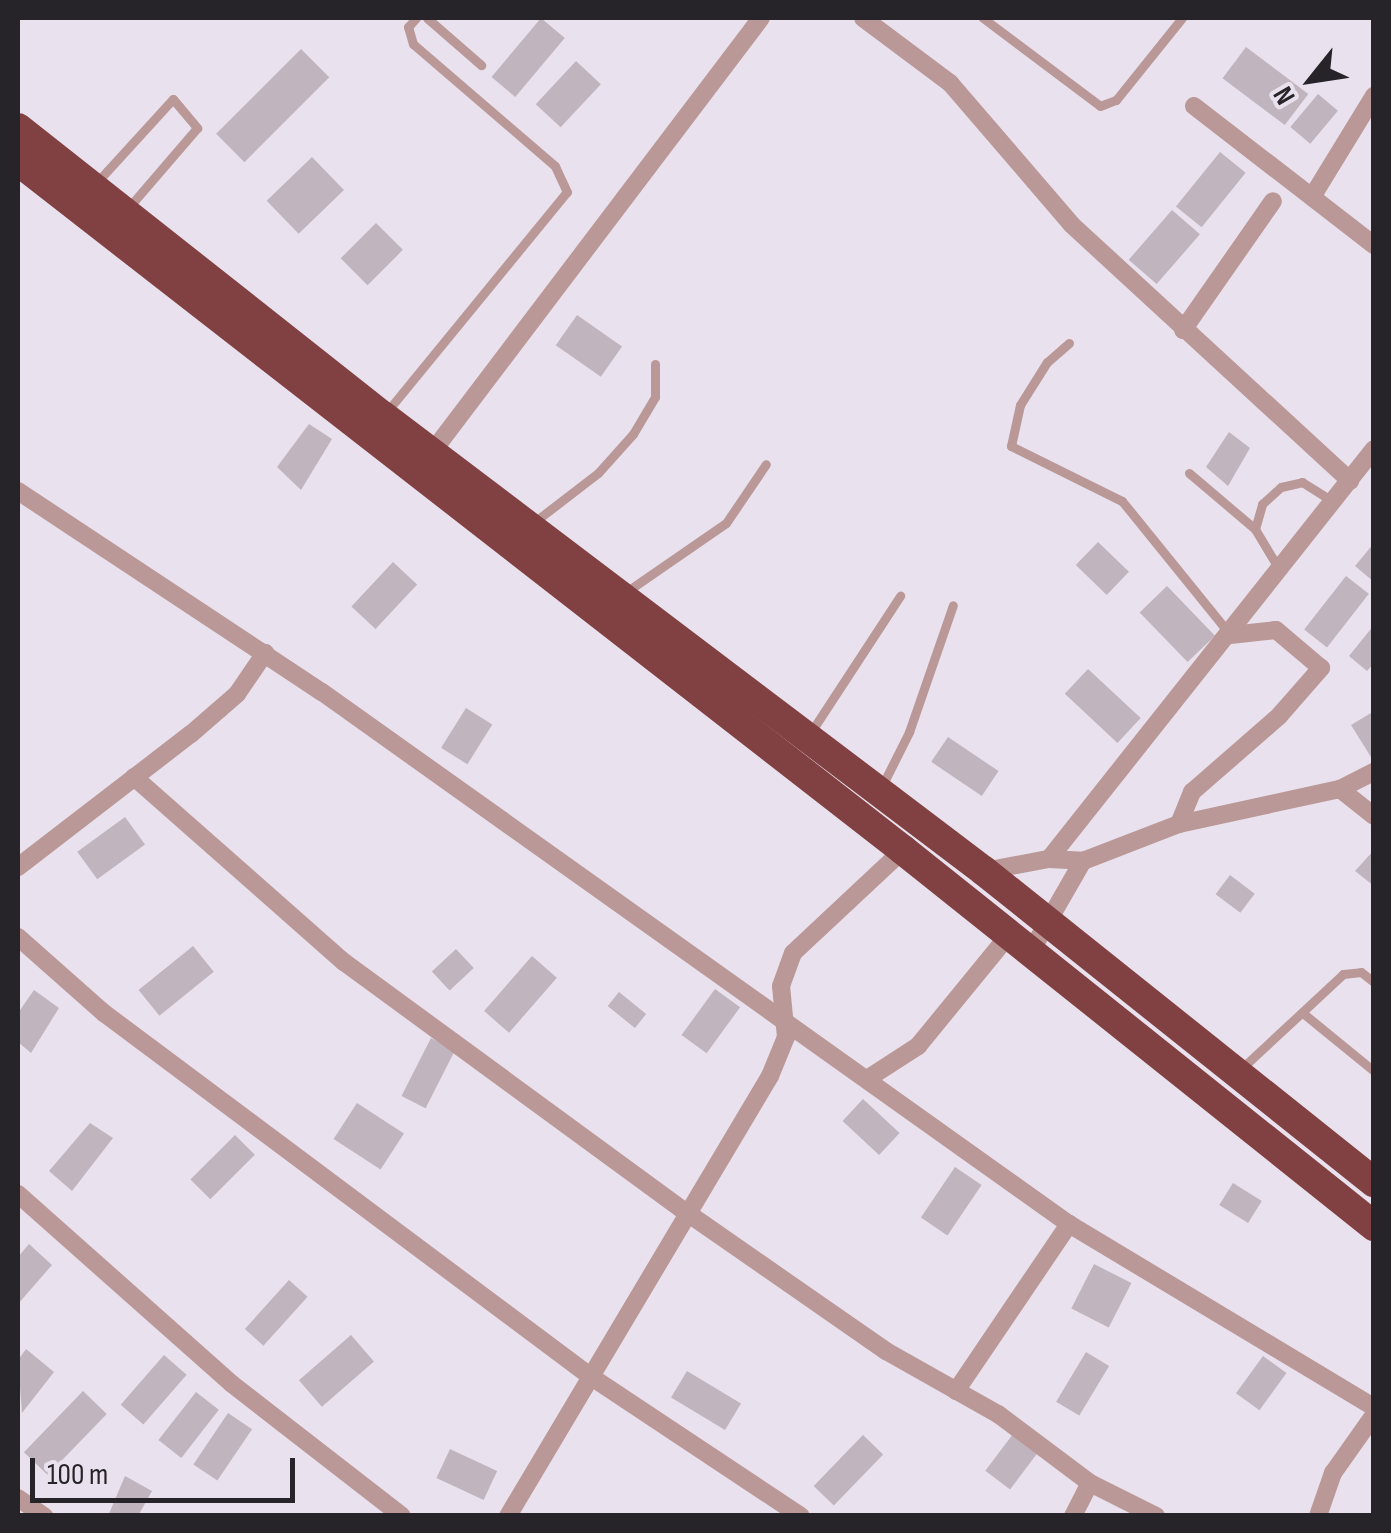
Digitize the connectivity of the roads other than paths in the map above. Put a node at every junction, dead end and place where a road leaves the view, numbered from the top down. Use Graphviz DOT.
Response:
graph roads {
  1 [pos="416,18"];
  2 [pos="427,18"];
  3 [pos="761,18"];
  4 [pos="863,18"];
  5 [pos="983,18"];
  6 [pos="1182,18"];
  7 [pos="482,65"];
  8 [pos="1374,96"];
  9 [pos="1194,106"];
  10 [pos="18,128"];
  11 [pos="18,161"];
  12 [pos="93,187"];
  13 [pos="1312,198"];
  14 [pos="1273,201"];
  15 [pos="125,212"];
  16 [pos="1374,246"];
  17 [pos="1183,330"];
  18 [pos="1069,343"];
  19 [pos="656,364"];
  20 [pos="383,416"];
  21 [pos="1374,449"];
  22 [pos="432,451"];
  23 [pos="766,464"];
  24 [pos="1189,473"];
  25 [pos="1350,481"];
  26 [pos="18,491"];
  27 [pos="1334,502"];
  28 [pos="531,525"];
  29 [pos="1255,529"];
  30 [pos="1280,571"];
  31 [pos="620,596"];
  32 [pos="900,596"];
  33 [pos="953,606"];
  34 [pos="1230,635"];
  35 [pos="265,654"];
  36 [pos="807,739"];
  37 [pos="1374,772"];
  38 [pos="134,777"];
  39 [pos="1340,790"];
  40 [pos="878,795"];
  41 [pos="1374,816"];
  42 [pos="1180,824"];
  43 [pos="903,850"];
  44 [pos="1049,859"];
  45 [pos="1083,861"];
  46 [pos="18,867"];
  47 [pos="984,871"];
  48 [pos="1051,926"];
  49 [pos="18,937"];
  50 [pos="1019,944"];
  51 [pos="1374,982"];
  52 [pos="1304,1014"];
  53 [pos="788,1021"];
  54 [pos="1374,1071"];
  55 [pos="1236,1073"];
  56 [pos="867,1080"];
  57 [pos="1374,1182"];
  58 [pos="18,1194"];
  59 [pos="686,1212"];
  60 [pos="1069,1224"];
  61 [pos="1374,1226"];
  62 [pos="590,1376"];
  63 [pos="956,1391"];
  64 [pos="1374,1407"];
  65 [pos="1374,1415"];
  66 [pos="1090,1483"];
  67 [pos="18,1498"];
  68 [pos="44,1516"];
  69 [pos="402,1516"];
  70 [pos="508,1516"];
  71 [pos="801,1516"];
  72 [pos="1073,1516"];
  73 [pos="1156,1516"];
  74 [pos="1318,1516"];
  1 -- 20 [label="lane"];
  2 -- 7 [label="lane"];
  3 -- 22 [label="street"];
  4 -- 17 [label="street"];
  5 -- 6 [label="lane"];
  8 -- 13 [label="street"];
  9 -- 13 [label="street"];
  10 -- 12 [label="highway"];
  11 -- 43 [label="highway"];
  12 -- 15 [label="highway"];
  12 -- 15 [label="lane"];
  13 -- 16 [label="street"];
  14 -- 17 [label="street"];
  15 -- 20 [label="highway"];
  17 -- 25 [label="street"];
  18 -- 34 [label="lane"];
  19 -- 28 [label="lane"];
  20 -- 22 [label="highway"];
  21 -- 25 [label="street"];
  22 -- 28 [label="highway"];
  23 -- 31 [label="lane"];
  24 -- 29 [label="lane"];
  25 -- 27 [label="street"];
  26 -- 35 [label="street"];
  27 -- 29 [label="lane"];
  27 -- 30 [label="street"];
  28 -- 31 [label="highway"];
  29 -- 30 [label="lane"];
  30 -- 34 [label="street"];
  31 -- 36 [label="highway"];
  32 -- 36 [label="lane"];
  33 -- 40 [label="lane"];
  34 -- 42 [label="street"];
  34 -- 44 [label="street"];
  35 -- 38 [label="street"];
  35 -- 53 [label="street"];
  36 -- 40 [label="highway"];
  37 -- 39 [label="street"];
  38 -- 46 [label="street"];
  38 -- 59 [label="street"];
  39 -- 41 [label="street"];
  39 -- 42 [label="street"];
  40 -- 47 [label="highway"];
  42 -- 45 [label="street"];
  43 -- 50 [label="highway"];
  43 -- 53 [label="street"];
  44 -- 45 [label="street"];
  44 -- 47 [label="street"];
  45 -- 48 [label="street"];
  47 -- 48 [label="highway"];
  48 -- 50 [label="street"];
  48 -- 55 [label="highway"];
  49 -- 62 [label="street"];
  50 -- 56 [label="street"];
  50 -- 61 [label="highway"];
  51 -- 52 [label="lane"];
  52 -- 54 [label="lane"];
  52 -- 55 [label="lane"];
  53 -- 56 [label="street"];
  53 -- 59 [label="street"];
  55 -- 57 [label="highway"];
  56 -- 60 [label="street"];
  58 -- 69 [label="street"];
  59 -- 62 [label="street"];
  59 -- 63 [label="street"];
  60 -- 63 [label="street"];
  60 -- 64 [label="street"];
  62 -- 70 [label="street"];
  62 -- 71 [label="street"];
  63 -- 66 [label="street"];
  65 -- 74 [label="street"];
  66 -- 72 [label="street"];
  66 -- 73 [label="street"];
  67 -- 68 [label="street"];
}
